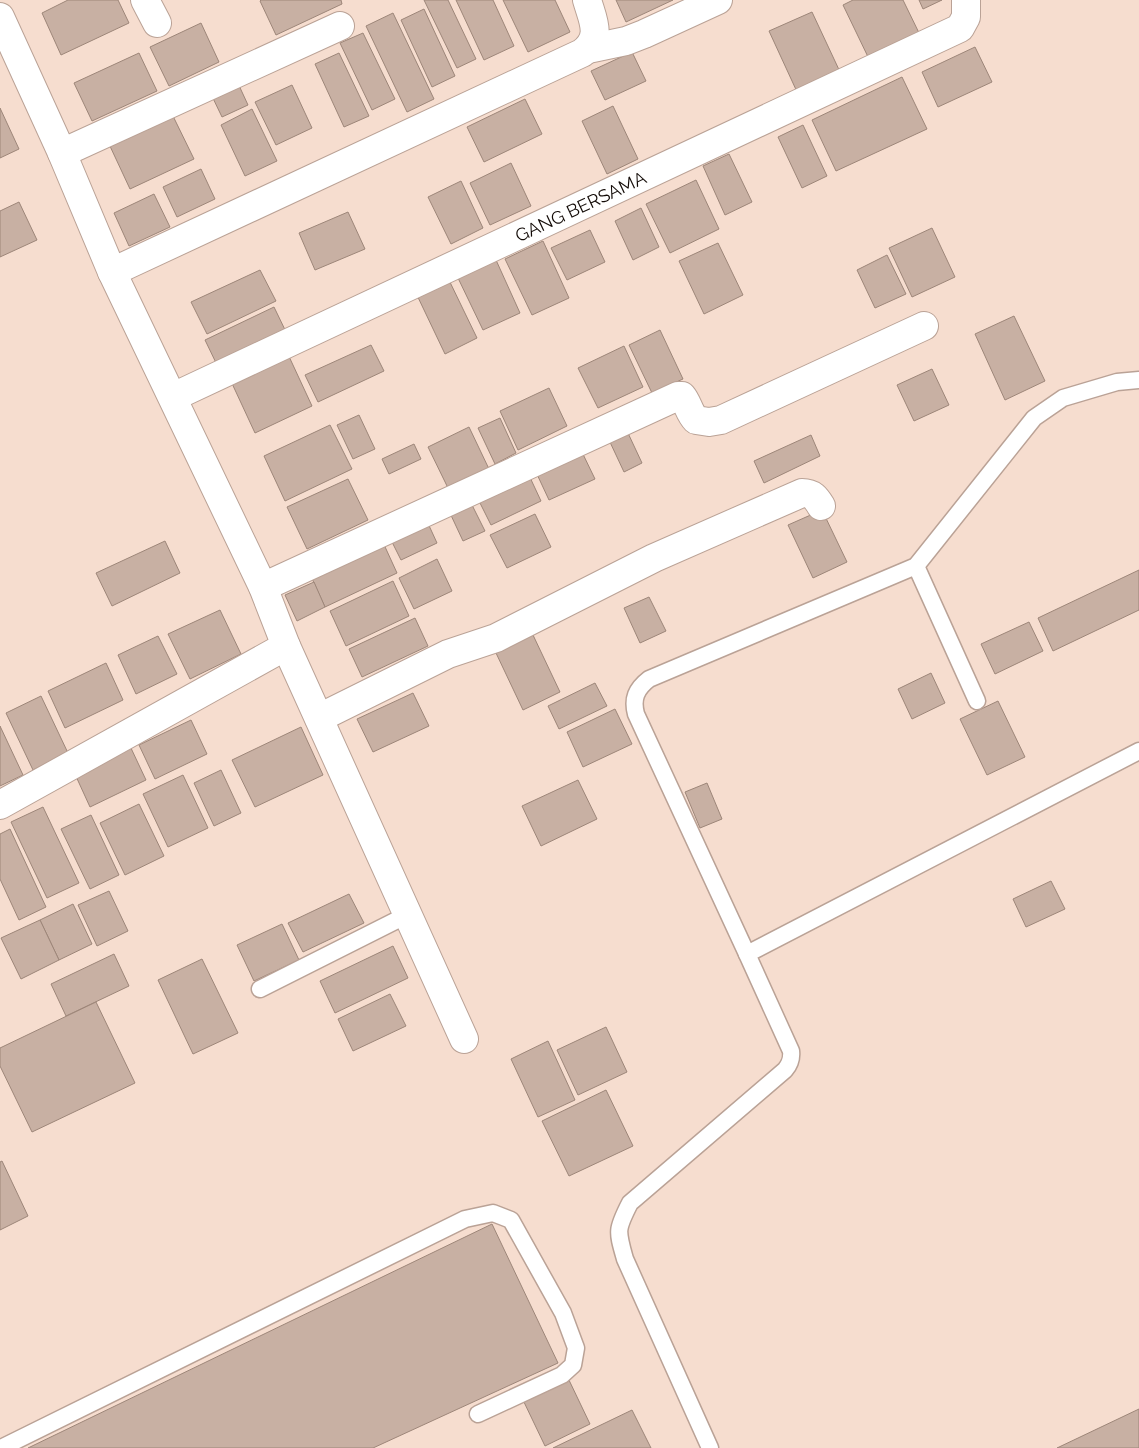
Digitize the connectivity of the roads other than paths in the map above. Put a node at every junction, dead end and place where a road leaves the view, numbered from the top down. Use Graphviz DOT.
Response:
graph roads {
  1 [pos="587,0"];
  2 [pos="718,0"];
  3 [pos="966,0"];
  4 [pos="0,16"];
  5 [pos="340,26"];
  6 [pos="588,48"];
  7 [pos="62,153"];
  8 [pos="112,272"];
  9 [pos="924,326"];
  10 [pos="1139,380"];
  11 [pos="173,397"];
  12 [pos="821,506"];
  13 [pos="916,566"];
  14 [pos="263,587"];
  15 [pos="286,646"];
  16 [pos="977,701"];
  17 [pos="319,718"];
  18 [pos="1139,751"];
  19 [pos="0,805"];
  20 [pos="407,915"];
  21 [pos="747,954"];
  22 [pos="260,989"];
  23 [pos="464,1039"];
  24 [pos="478,1414"];
  25 [pos="1,1448"];
  26 [pos="710,1448"];
  1 -- 6 [label="street"];
  2 -- 6 [label="street"];
  3 -- 11 [label="street, GANG BERSAMA"];
  4 -- 7 [label="street"];
  5 -- 7 [label="street"];
  6 -- 8 [label="street"];
  7 -- 8 [label="street"];
  8 -- 11 [label="street"];
  9 -- 14 [label="street"];
  10 -- 13 [label="lane"];
  11 -- 14 [label="street"];
  12 -- 17 [label="street"];
  13 -- 16 [label="lane"];
  13 -- 21 [label="lane"];
  14 -- 15 [label="street"];
  15 -- 17 [label="street"];
  15 -- 19 [label="street"];
  17 -- 20 [label="street"];
  18 -- 21 [label="lane"];
  20 -- 22 [label="lane"];
  20 -- 23 [label="street"];
  21 -- 26 [label="lane"];
  24 -- 25 [label="lane"];
}
